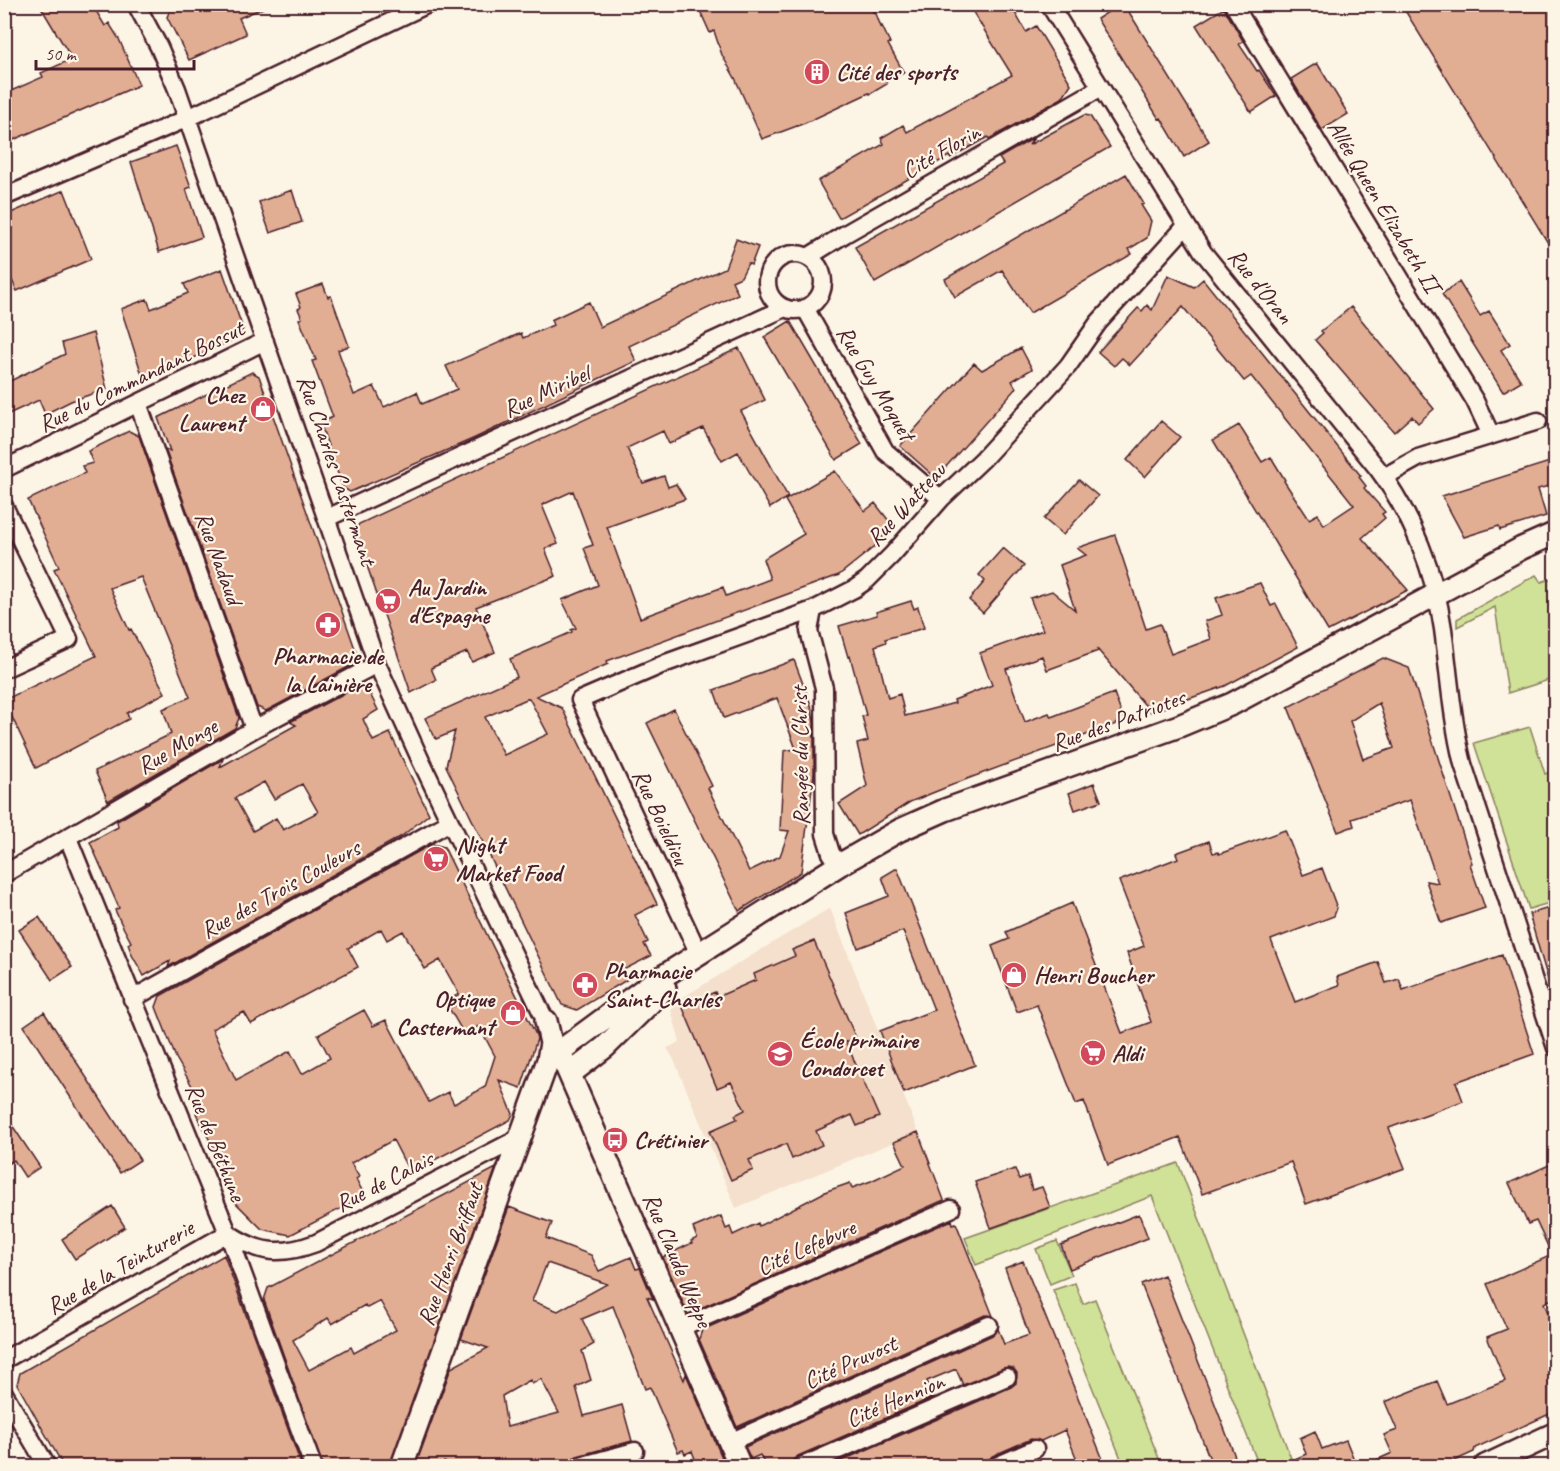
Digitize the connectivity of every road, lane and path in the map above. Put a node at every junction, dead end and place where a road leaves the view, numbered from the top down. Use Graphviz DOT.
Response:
graph roads {
  1 [pos="428,4"];
  2 [pos="1049,4"];
  3 [pos="1233,4"];
  4 [pos="142,6"];
  5 [pos="1100,88"];
  6 [pos="188,118"];
  7 [pos="4,197"];
  8 [pos="1185,226"];
  9 [pos="808,257"];
  10 [pos="785,308"];
  11 [pos="805,308"];
  12 [pos="266,341"];
  13 [pos="138,402"];
  14 [pos="1538,421"];
  15 [pos="1491,435"];
  16 [pos="4,469"];
  17 [pos="1384,477"];
  18 [pos="941,498"];
  19 [pos="4,506"];
  20 [pos="327,518"];
  21 [pos="1556,533"];
  22 [pos="1436,595"];
  23 [pos="813,610"];
  24 [pos="377,664"];
  25 [pos="4,669"];
  26 [pos="580,700"];
  27 [pos="254,729"];
  28 [pos="450,822"];
  29 [pos="68,838"];
  30 [pos="839,865"];
  31 [pos="4,874"];
  32 [pos="699,954"];
  33 [pos="1556,991"];
  34 [pos="1539,996"];
  35 [pos="132,999"];
  36 [pos="546,1021"];
  37 [pos="1552,1028"];
  38 [pos="1556,1048"];
  39 [pos="553,1055"];
  40 [pos="570,1074"];
  41 [pos="534,1096"];
  42 [pos="587,1114"];
  43 [pos="519,1138"];
  44 [pos="951,1209"];
  45 [pos="228,1233"];
  46 [pos="267,1251"];
  47 [pos="244,1278"];
  48 [pos="989,1325"];
  49 [pos="680,1328"];
  50 [pos="4,1360"];
  51 [pos="1007,1377"];
  52 [pos="4,1394"];
  53 [pos="1556,1433"];
  54 [pos="730,1442"];
  55 [pos="1035,1449"];
  56 [pos="635,1451"];
  57 [pos="47,1467"];
  58 [pos="313,1467"];
  59 [pos="402,1467"];
  60 [pos="579,1467"];
  61 [pos="740,1467"];
  62 [pos="802,1467"];
  63 [pos="996,1467"];
  64 [pos="1485,1467"];
  1 -- 6 [label="street"];
  2 -- 5 [label="street, Rue d'Oran"];
  3 -- 15 [label="street, Allée Queen Elizabeth II"];
  4 -- 6 [label="street, Rue Charles Castermant"];
  5 -- 8 [label="street, Rue d'Oran"];
  5 -- 9 [label="street, Cité Florin"];
  6 -- 7 [label="street"];
  6 -- 12 [label="street, Rue Charles Castermant"];
  8 -- 17 [label="street, Rue d'Oran"];
  8 -- 18 [label="street, Rue Watteau"];
  9 -- 10 [label="street"];
  9 -- 11 [label="street"];
  10 -- 11 [label="street, Rue Miribel"];
  10 -- 20 [label="street, Rue Miribel"];
  11 -- 18 [label="street, Rue Guy Moquet"];
  12 -- 13 [label="street, Rue du Commandant Bossut"];
  12 -- 20 [label="street, Rue Charles Castermant"];
  13 -- 16 [label="street, Rue du Commandant Bossut"];
  13 -- 27 [label="street, Rue Nadaud"];
  14 -- 15 [label="street"];
  15 -- 17 [label="street"];
  17 -- 22 [label="street, Rue d'Oran"];
  18 -- 23 [label="street, Rue Watteau"];
  19 -- 25 [label="street"];
  20 -- 24 [label="street, Rue Charles Castermant"];
  21 -- 22 [label="street, Rue des Patriotes"];
  22 -- 30 [label="street, Rue des Patriotes"];
  22 -- 34 [label="street, Rue d'Oran"];
  23 -- 26 [label="street, Rue Watteau"];
  23 -- 30 [label="street, Rangée du Christ"];
  24 -- 27 [label="street, Rue Monge"];
  24 -- 28 [label="street, Rue Charles Castermant"];
  26 -- 32 [label="street, Rue Boieldieu"];
  27 -- 29 [label="street, Rue Monge"];
  28 -- 35 [label="street, Rue des Trois Couleurs"];
  28 -- 36 [label="street, Rue Charles Castermant"];
  29 -- 31 [label="street, Rue Monge"];
  29 -- 35 [label="street, Rue de Béthune"];
  30 -- 32 [label="street, Rue des Patriotes"];
  32 -- 39 [label="street, Rue des Patriotes"];
  32 -- 40 [label="street, Rue des Patriotes"];
  33 -- 34 [label="street"];
  34 -- 37 [label="street, Rue d'Oran"];
  35 -- 45 [label="street, Rue de Béthune"];
  36 -- 39 [label="street"];
  37 -- 38 [label="street, Rue d'Oran"];
  39 -- 40 [label="street"];
  39 -- 41 [label="street, Rue Henri Briffaut"];
  40 -- 42 [label="street, Rue Claude Weppe"];
  41 -- 42 [label="street"];
  41 -- 43 [label="street, Rue Henri Briffaut"];
  42 -- 49 [label="street, Rue Claude Weppe"];
  43 -- 46 [label="street, Rue de Calais"];
  43 -- 59 [label="street, Rue Henri Briffaut"];
  44 -- 49 [label="street, Cité Lefebvre"];
  45 -- 46 [label="street, Rue de Calais"];
  45 -- 47 [label="street, Rue de Béthune"];
  45 -- 50 [label="street, Rue de la Teinturerie"];
  46 -- 47 [label="street"];
  47 -- 58 [label="street, Rue de Béthune"];
  48 -- 54 [label="street, Cité Pruvost"];
  49 -- 54 [label="street, Rue Claude Weppe"];
  51 -- 62 [label="street, Cité Hennion"];
  52 -- 57 [label="street"];
  53 -- 64 [label="street"];
  54 -- 61 [label="street, Rue Claude Weppe"];
  55 -- 63 [label="street"];
  56 -- 60 [label="street"];
}
